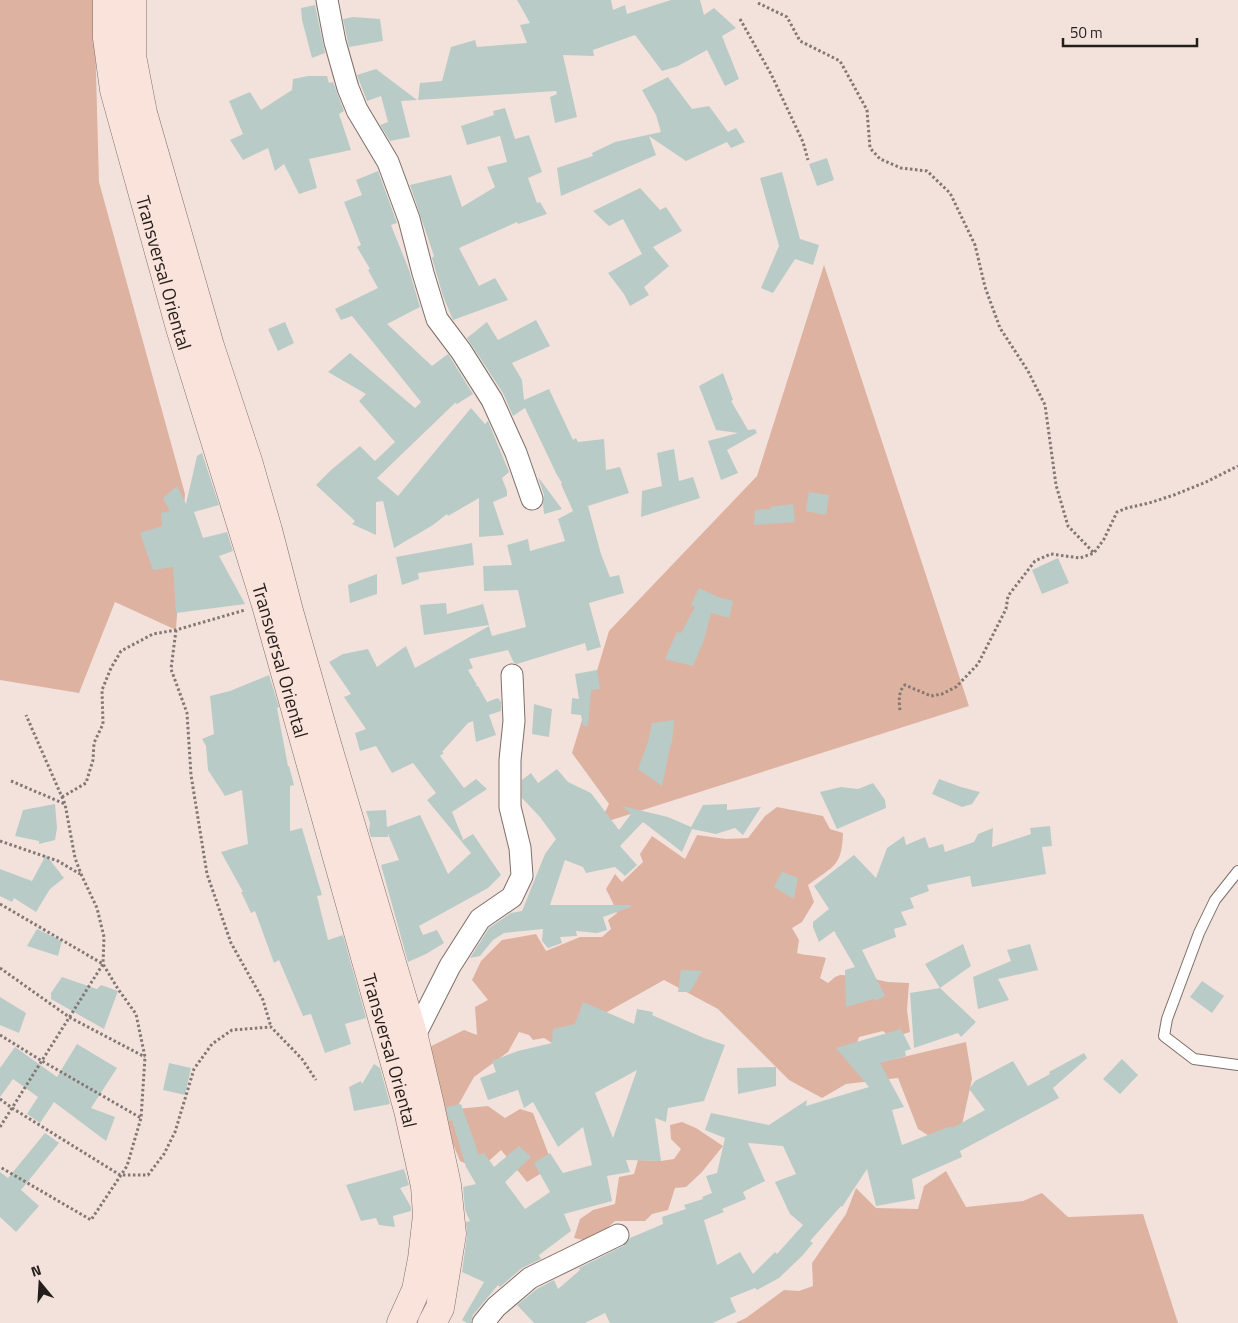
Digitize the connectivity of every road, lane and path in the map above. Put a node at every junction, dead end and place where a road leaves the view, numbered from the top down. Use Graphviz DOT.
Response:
graph roads {
  1 [pos="107,0"];
  2 [pos="132,0"];
  3 [pos="326,0"];
  4 [pos="758,2"];
  5 [pos="740,19"];
  6 [pos="808,160"];
  7 [pos="1238,466"];
  8 [pos="532,499"];
  9 [pos="1094,553"];
  10 [pos="274,611"];
  11 [pos="176,630"];
  12 [pos="512,675"];
  13 [pos="900,710"];
  14 [pos="26,715"];
  15 [pos="11,782"];
  16 [pos="62,797"];
  17 [pos="65,804"];
  18 [pos="0,841"];
  19 [pos="1238,871"];
  20 [pos="81,874"];
  21 [pos="0,904"];
  22 [pos="103,964"];
  23 [pos="0,968"];
  24 [pos="69,1017"];
  25 [pos="271,1027"];
  26 [pos="0,1035"];
  27 [pos="414,1037"];
  28 [pos="145,1057"];
  29 [pos="42,1061"];
  30 [pos="1238,1065"];
  31 [pos="316,1080"];
  32 [pos="0,1099"];
  33 [pos="12,1108"];
  34 [pos="142,1118"];
  35 [pos="0,1127"];
  36 [pos="0,1168"];
  37 [pos="120,1175"];
  38 [pos="618,1235"];
  39 [pos="401,1323"];
  40 [pos="432,1323"];
  41 [pos="483,1323"];
  1 -- 10 [label="main road, Transversal Oriental"];
  2 -- 10 [label="main road, Transversal Oriental"];
  3 -- 8 [label="street"];
  4 -- 9 [label="path"];
  5 -- 6 [label="path"];
  7 -- 9 [label="path"];
  9 -- 13 [label="path"];
  10 -- 11 [label="path"];
  10 -- 27 [label="main road, Transversal Oriental"];
  10 -- 39 [label="main road, Transversal Oriental"];
  11 -- 16 [label="path"];
  11 -- 25 [label="path"];
  12 -- 27 [label="street"];
  14 -- 16 [label="path"];
  15 -- 17 [label="path"];
  16 -- 17 [label="path"];
  17 -- 20 [label="path"];
  18 -- 20 [label="path"];
  19 -- 30 [label="lane"];
  20 -- 22 [label="path"];
  21 -- 22 [label="path"];
  22 -- 24 [label="path"];
  22 -- 28 [label="path"];
  23 -- 24 [label="path"];
  24 -- 28 [label="path"];
  24 -- 29 [label="path"];
  25 -- 31 [label="path"];
  25 -- 37 [label="path"];
  26 -- 29 [label="path"];
  27 -- 40 [label="main road, Transversal Oriental"];
  28 -- 34 [label="path"];
  29 -- 33 [label="path"];
  29 -- 34 [label="path"];
  32 -- 33 [label="path"];
  33 -- 35 [label="path"];
  33 -- 37 [label="path"];
  34 -- 37 [label="path"];
  36 -- 37 [label="path"];
  38 -- 41 [label="street"];
}
